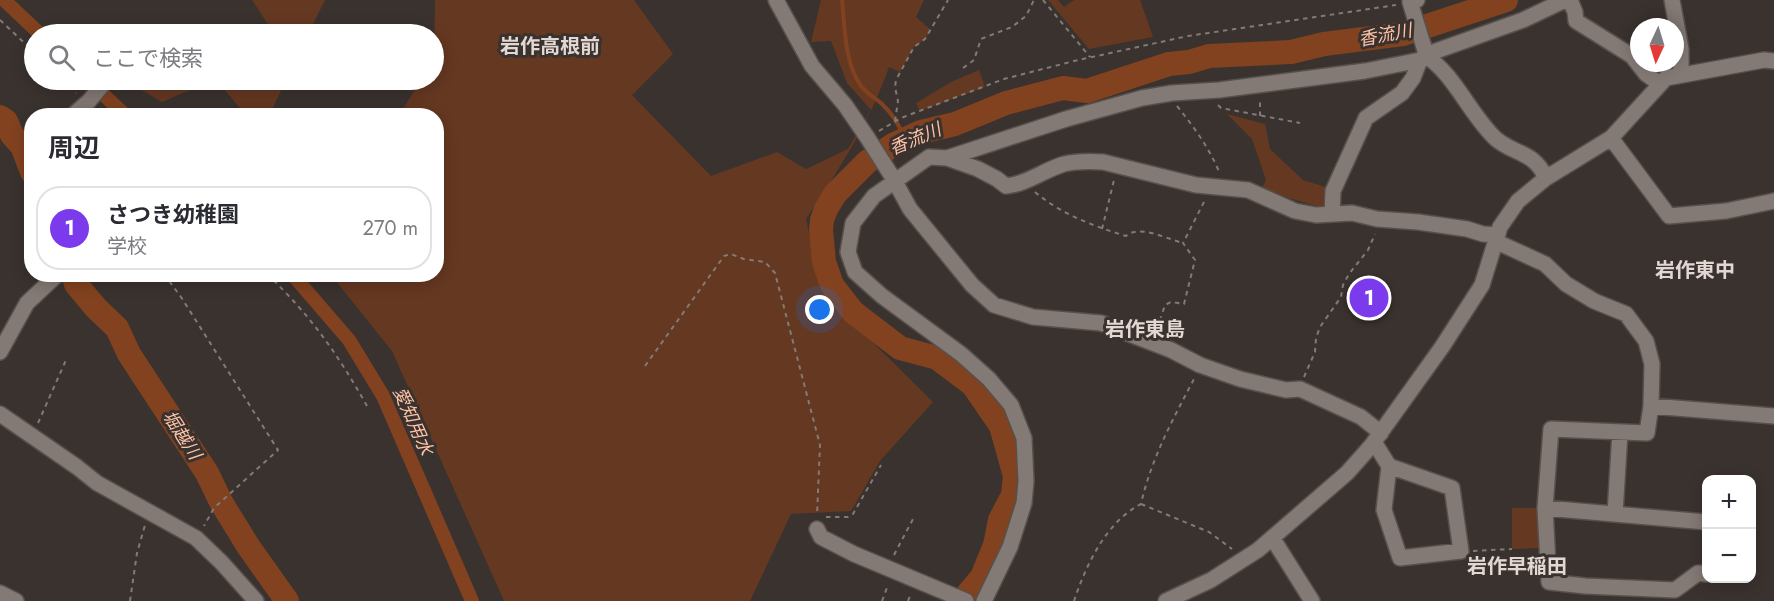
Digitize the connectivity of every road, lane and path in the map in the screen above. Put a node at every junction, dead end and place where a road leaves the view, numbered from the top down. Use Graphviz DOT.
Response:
graph roads {
  1 [pos="776,0"];
  2 [pos="948,0"];
  3 [pos="1034,0"];
  4 [pos="1043,0"];
  5 [pos="1565,0"];
  6 [pos="1570,0"];
  7 [pos="1672,0"];
  8 [pos="1414,1"];
  9 [pos="0,20"];
  10 [pos="24,43"];
  11 [pos="1771,56"];
  12 [pos="1090,57"];
  13 [pos="1423,58"];
  14 [pos="963,68"];
  15 [pos="1681,75"];
  16 [pos="1660,84"];
  17 [pos="1260,85"];
  18 [pos="98,90"];
  19 [pos="1203,91"];
  20 [pos="1163,94"];
  21 [pos="81,108"];
  22 [pos="1260,116"];
  23 [pos="895,121"];
  24 [pos="1300,123"];
  25 [pos="867,138"];
  26 [pos="1611,138"];
  27 [pos="947,158"];
  28 [pos="1118,166"];
  29 [pos="1546,178"];
  30 [pos="894,180"];
  31 [pos="1024,182"];
  32 [pos="1222,188"];
  33 [pos="1774,201"];
  34 [pos="1332,214"];
  35 [pos="1377,219"];
  36 [pos="1102,229"];
  37 [pos="1497,238"];
  38 [pos="1183,243"];
  39 [pos="49,282"];
  40 [pos="170,282"];
  41 [pos="275,282"];
  42 [pos="1152,343"];
  43 [pos="0,352"];
  44 [pos="66,360"];
  45 [pos="1200,365"];
  46 [pos="645,366"];
  47 [pos="1300,389"];
  48 [pos="367,406"];
  49 [pos="1651,406"];
  50 [pos="0,414"];
  51 [pos="1774,416"];
  52 [pos="1620,432"];
  53 [pos="33,436"];
  54 [pos="1378,438"];
  55 [pos="881,465"];
  56 [pos="1389,466"];
  57 [pos="1141,504"];
  58 [pos="1545,508"];
  59 [pos="149,512"];
  60 [pos="1615,514"];
  61 [pos="913,519"];
  62 [pos="1702,522"];
  63 [pos="817,523"];
  64 [pos="196,538"];
  65 [pos="1273,539"];
  66 [pos="1512,549"];
  67 [pos="1461,551"];
  68 [pos="1241,562"];
  69 [pos="890,570"];
  70 [pos="1702,573"];
  71 [pos="0,593"];
  72 [pos="1584,594"];
  73 [pos="16,601"];
  74 [pos="130,601"];
  75 [pos="256,601"];
  76 [pos="882,601"];
  77 [pos="966,601"];
  78 [pos="984,601"];
  79 [pos="1074,601"];
  80 [pos="1166,601"];
  81 [pos="1312,601"];
  1 -- 25 [label="street"];
  2 -- 23 [label="path"];
  3 -- 14 [label="path"];
  4 -- 12 [label="path"];
  5 -- 13 [label="street"];
  6 -- 16 [label="street"];
  7 -- 15 [label="street"];
  8 -- 12 [label="path"];
  8 -- 13 [label="street"];
  9 -- 10 [label="path"];
  11 -- 15 [label="street"];
  12 -- 23 [label="path"];
  13 -- 17 [label="street"];
  13 -- 29 [label="street"];
  13 -- 34 [label="street"];
  15 -- 16 [label="street"];
  16 -- 26 [label="street"];
  17 -- 19 [label="street"];
  17 -- 22 [label="path"];
  18 -- 21 [label="street"];
  19 -- 20 [label="street"];
  19 -- 22 [label="path"];
  20 -- 27 [label="street"];
  20 -- 32 [label="path"];
  22 -- 24 [label="path"];
  23 -- 25 [label="path"];
  25 -- 30 [label="street"];
  26 -- 29 [label="street"];
  26 -- 33 [label="street"];
  27 -- 30 [label="street"];
  27 -- 31 [label="street"];
  28 -- 31 [label="street"];
  28 -- 32 [label="street"];
  28 -- 36 [label="path"];
  29 -- 37 [label="street"];
  30 -- 42 [label="street"];
  30 -- 78 [label="street"];
  31 -- 36 [label="path"];
  32 -- 34 [label="street"];
  32 -- 38 [label="path"];
  34 -- 35 [label="street"];
  35 -- 37 [label="street"];
  35 -- 47 [label="path"];
  36 -- 38 [label="path"];
  37 -- 49 [label="street"];
  37 -- 54 [label="street"];
  38 -- 42 [label="path"];
  39 -- 43 [label="street"];
  40 -- 64 [label="path"];
  41 -- 48 [label="path"];
  42 -- 45 [label="street"];
  44 -- 53 [label="path"];
  45 -- 47 [label="street"];
  45 -- 57 [label="path"];
  46 -- 63 [label="path"];
  47 -- 54 [label="street"];
  49 -- 51 [label="street"];
  49 -- 52 [label="street"];
  50 -- 53 [label="street"];
  52 -- 58 [label="street"];
  52 -- 60 [label="street"];
  53 -- 59 [label="street"];
  54 -- 56 [label="street"];
  54 -- 65 [label="street"];
  55 -- 63 [label="path"];
  56 -- 67 [label="street"];
  56 -- 67 [label="street"];
  57 -- 68 [label="path"];
  57 -- 79 [label="path"];
  58 -- 60 [label="street"];
  58 -- 72 [label="street"];
  59 -- 64 [label="street"];
  59 -- 74 [label="path"];
  60 -- 62 [label="street"];
  61 -- 69 [label="path"];
  63 -- 69 [label="street"];
  64 -- 75 [label="street"];
  65 -- 68 [label="street"];
  65 -- 81 [label="street"];
  66 -- 67 [label="path"];
  68 -- 80 [label="street"];
  69 -- 76 [label="path"];
  69 -- 77 [label="street"];
  70 -- 72 [label="street"];
  71 -- 73 [label="street"];
}
